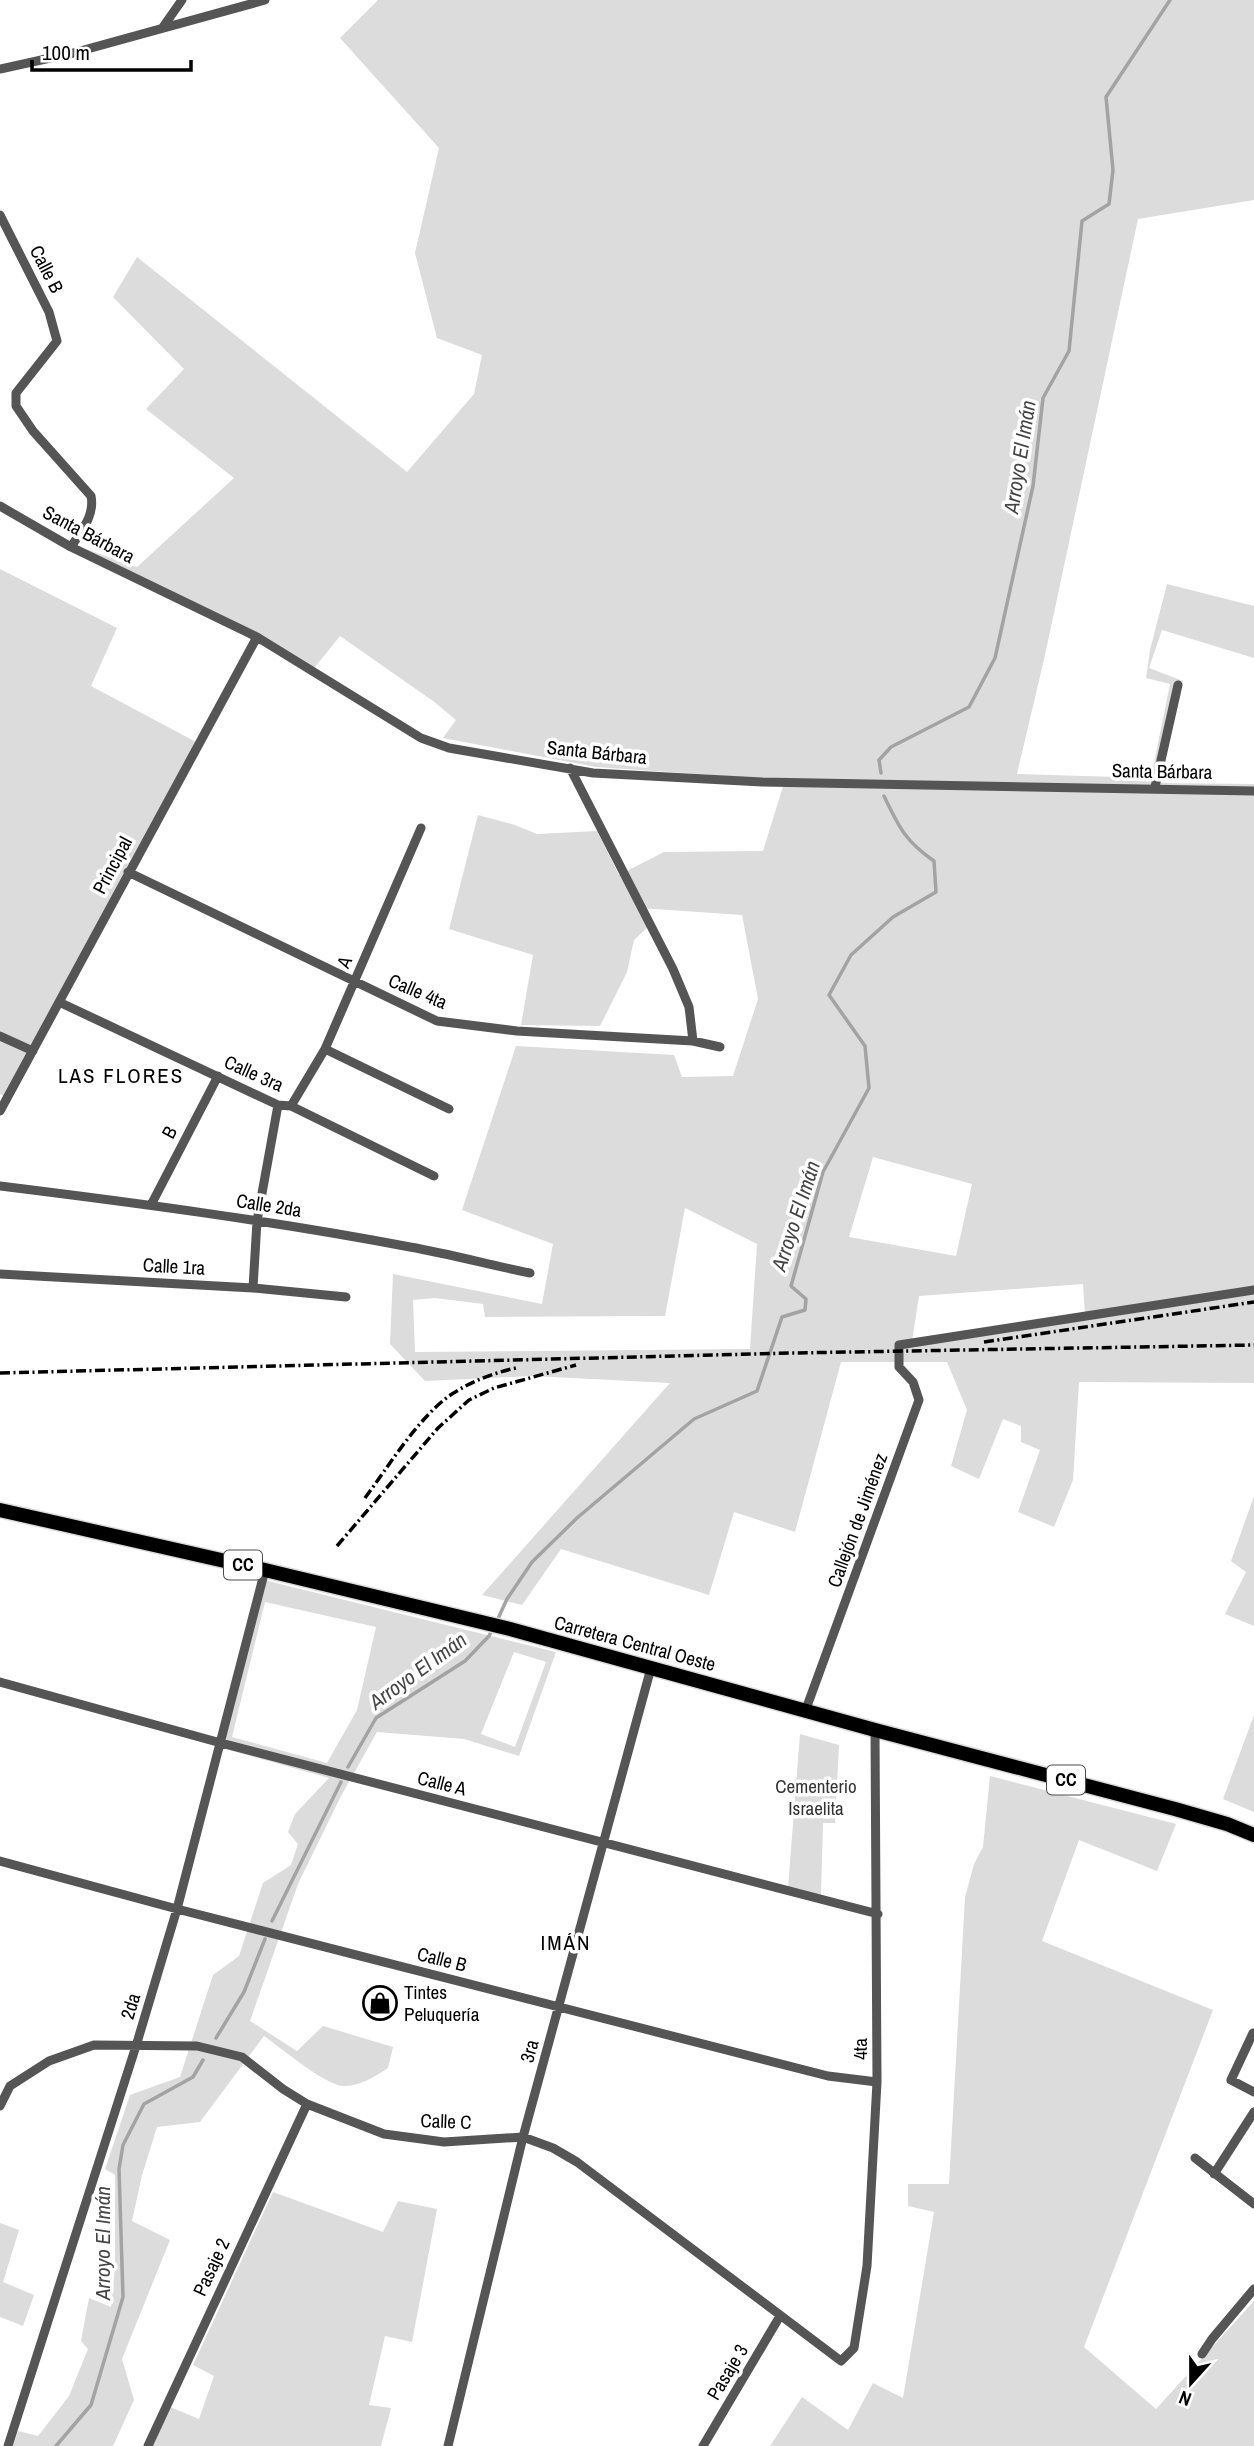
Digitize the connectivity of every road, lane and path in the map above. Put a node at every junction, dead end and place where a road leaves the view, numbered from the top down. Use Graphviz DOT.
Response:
graph roads {
  1 [pos="182,0"];
  2 [pos="264,0"];
  3 [pos="163,27"];
  4 [pos="0,69"];
  5 [pos="0,215"];
  6 [pos="0,506"];
  7 [pos="71,547"];
  8 [pos="257,637"];
  9 [pos="1178,685"];
  10 [pos="570,768"];
  11 [pos="1155,787"];
  12 [pos="1254,791"];
  13 [pos="421,828"];
  14 [pos="128,872"];
  15 [pos="354,982"];
  16 [pos="59,1002"];
  17 [pos="0,1037"];
  18 [pos="692,1041"];
  19 [pos="720,1047"];
  20 [pos="325,1049"];
  21 [pos="33,1051"];
  22 [pos="218,1076"];
  23 [pos="278,1105"];
  24 [pos="291,1106"];
  25 [pos="449,1109"];
  26 [pos="0,1111"];
  27 [pos="434,1176"];
  28 [pos="0,1186"];
  29 [pos="151,1205"];
  30 [pos="257,1221"];
  31 [pos="530,1273"];
  32 [pos="0,1274"];
  33 [pos="253,1288"];
  34 [pos="1254,1290"];
  35 [pos="345,1297"];
  36 [pos="0,1510"];
  37 [pos="265,1570"];
  38 [pos="651,1668"];
  39 [pos="0,1682"];
  40 [pos="806,1709"];
  41 [pos="876,1730"];
  42 [pos="221,1743"];
  43 [pos="1254,1835"];
  44 [pos="603,1842"];
  45 [pos="0,1861"];
  46 [pos="177,1909"];
  47 [pos="878,1914"];
  48 [pos="559,2008"];
  49 [pos="1253,2033"];
  50 [pos="136,2046"];
  51 [pos="0,2078"];
  52 [pos="877,2082"];
  53 [pos="10,2086"];
  54 [pos="1254,2092"];
  55 [pos="307,2104"];
  56 [pos="0,2106"];
  57 [pos="1254,2112"];
  58 [pos="523,2137"];
  59 [pos="1195,2158"];
  60 [pos="1214,2174"];
  61 [pos="1254,2204"];
  62 [pos="1254,2289"];
  63 [pos="780,2316"];
  64 [pos="1202,2354"];
  65 [pos="841,2361"];
  66 [pos="8,2446"];
  67 [pos="148,2446"];
  68 [pos="448,2446"];
  69 [pos="703,2446"];
  1 -- 3 [label="street"];
  2 -- 3 [label="street"];
  3 -- 4 [label="street"];
  5 -- 7 [label="street, Calle B"];
  6 -- 7 [label="street, Santa Bárbara"];
  7 -- 8 [label="street, Santa Bárbara"];
  8 -- 10 [label="street, Santa Bárbara"];
  8 -- 14 [label="street, Principal"];
  9 -- 11 [label="street"];
  10 -- 11 [label="street, Santa Bárbara"];
  10 -- 18 [label="street"];
  11 -- 12 [label="street, Santa Bárbara"];
  13 -- 15 [label="street, A"];
  14 -- 15 [label="street, Calle 4ta"];
  14 -- 16 [label="street, Principal"];
  15 -- 18 [label="street, Calle 4ta"];
  15 -- 20 [label="street, A"];
  16 -- 21 [label="street, Principal"];
  16 -- 22 [label="street, Calle 3ra"];
  17 -- 21 [label="street"];
  18 -- 19 [label="street, Calle 4ta"];
  20 -- 24 [label="street, A"];
  20 -- 25 [label="street"];
  21 -- 26 [label="street, Principal"];
  22 -- 23 [label="street, Calle 3ra"];
  22 -- 29 [label="street, B"];
  23 -- 24 [label="street, Calle 3ra"];
  23 -- 30 [label="street"];
  24 -- 27 [label="street, Calle 3ra"];
  28 -- 29 [label="street, Calle 2da"];
  29 -- 30 [label="street, Calle 2da"];
  30 -- 31 [label="street, Calle 2da"];
  30 -- 33 [label="street"];
  32 -- 33 [label="street, Calle 1ra"];
  33 -- 35 [label="street, Calle 1ra"];
  34 -- 40 [label="street, Callejón de Jiménez"];
  36 -- 37 [label="main road, Carretera Central Oeste / CC"];
  37 -- 38 [label="main road, Carretera Central Oeste / CC"];
  37 -- 42 [label="street, 2da"];
  38 -- 40 [label="main road, Carretera Central Oeste / CC"];
  38 -- 44 [label="street, 3ra"];
  39 -- 42 [label="street, Calle A"];
  40 -- 41 [label="main road, Carretera Central Oeste / CC"];
  41 -- 43 [label="main road, Carretera Central Oeste / CC"];
  41 -- 47 [label="street, 4ta"];
  42 -- 44 [label="street, Calle A"];
  42 -- 46 [label="street, 2da"];
  44 -- 47 [label="street, Calle A"];
  44 -- 48 [label="street, 3ra"];
  45 -- 46 [label="street, Calle B"];
  46 -- 48 [label="street, Calle B"];
  46 -- 50 [label="street, 2da"];
  47 -- 52 [label="street, 4ta"];
  48 -- 52 [label="street, Calle B"];
  48 -- 58 [label="street, 3ra"];
  49 -- 54 [label="street"];
  50 -- 53 [label="street, Calle C"];
  50 -- 55 [label="street, Calle C"];
  50 -- 66 [label="street, 2da"];
  51 -- 53 [label="street"];
  52 -- 65 [label="street, 4ta"];
  53 -- 56 [label="street"];
  55 -- 58 [label="street, Calle C"];
  55 -- 67 [label="street, Pasaje 2"];
  57 -- 60 [label="street"];
  58 -- 63 [label="street, Calle C"];
  58 -- 68 [label="street, 3ra"];
  59 -- 60 [label="street"];
  60 -- 61 [label="street"];
  62 -- 64 [label="street"];
  63 -- 65 [label="street, Calle C"];
  63 -- 69 [label="street, Pasaje 3"];
}
